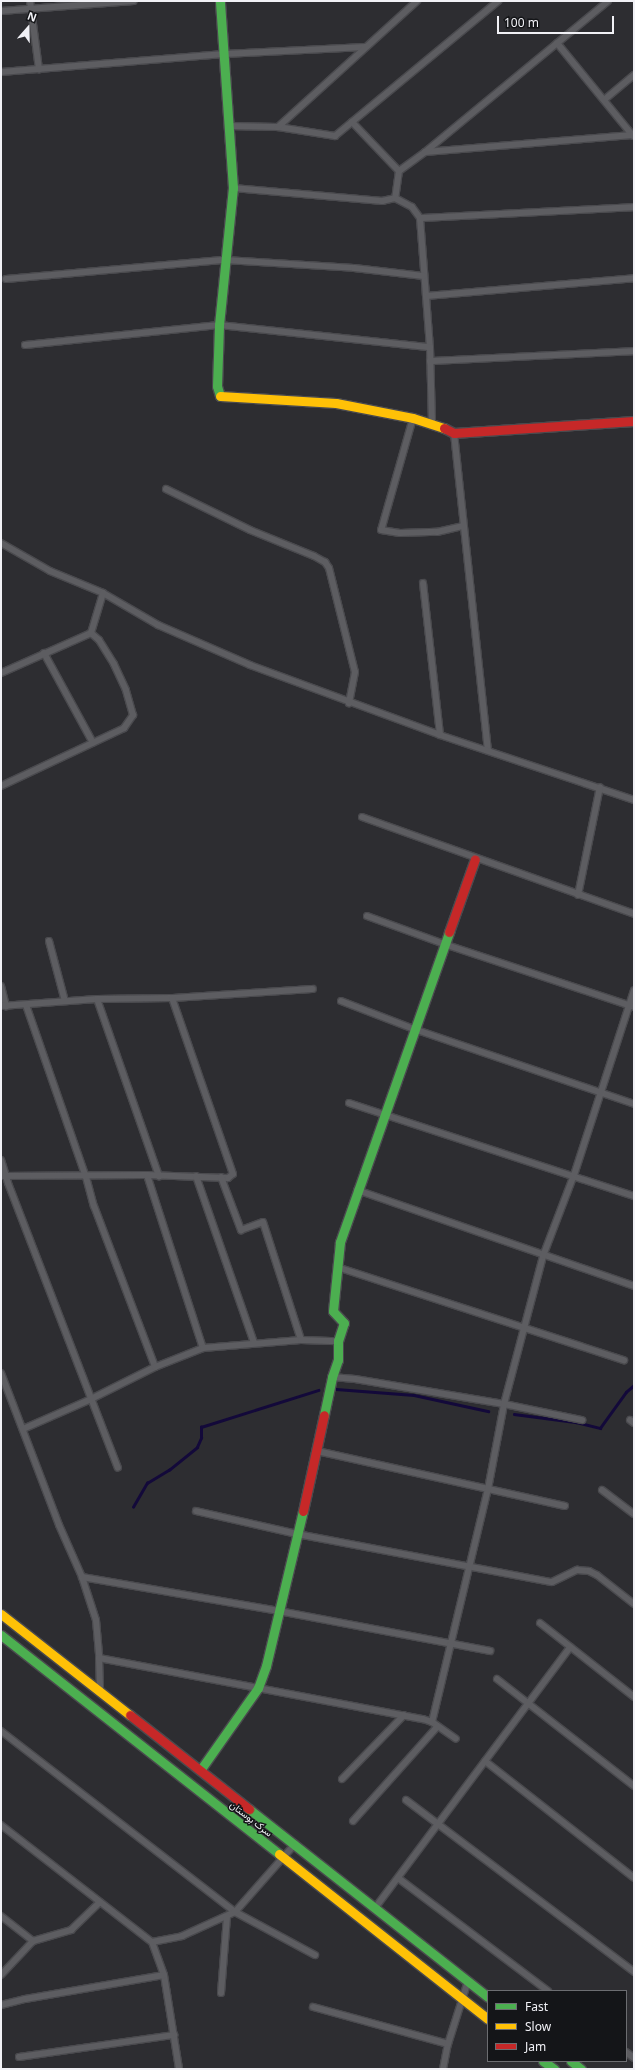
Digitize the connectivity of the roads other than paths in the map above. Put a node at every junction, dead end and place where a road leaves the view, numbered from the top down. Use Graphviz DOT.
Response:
graph roads {
  1 [pos="30,1"];
  2 [pos="134,1"];
  3 [pos="220,1"];
  4 [pos="417,1"];
  5 [pos="498,1"];
  6 [pos="608,1"];
  7 [pos="31,9"];
  8 [pos="1,11"];
  9 [pos="557,43"];
  10 [pos="365,47"];
  11 [pos="224,54"];
  12 [pos="39,69"];
  13 [pos="1,72"];
  14 [pos="634,75"];
  15 [pos="604,100"];
  16 [pos="352,122"];
  17 [pos="228,126"];
  18 [pos="278,127"];
  19 [pos="633,136"];
  20 [pos="426,152"];
  21 [pos="399,172"];
  22 [pos="233,188"];
  23 [pos="395,198"];
  24 [pos="634,207"];
  25 [pos="420,218"];
  26 [pos="225,260"];
  27 [pos="424,276"];
  28 [pos="634,278"];
  29 [pos="6,279"];
  30 [pos="426,296"];
  31 [pos="219,325"];
  32 [pos="25,346"];
  33 [pos="430,347"];
  34 [pos="634,351"];
  35 [pos="430,361"];
  36 [pos="414,418"];
  37 [pos="634,421"];
  38 [pos="432,423"];
  39 [pos="454,434"];
  40 [pos="166,489"];
  41 [pos="463,526"];
  42 [pos="1,543"];
  43 [pos="423,583"];
  44 [pos="103,593"];
  45 [pos="91,633"];
  46 [pos="44,653"];
  47 [pos="1,673"];
  48 [pos="349,703"];
  49 [pos="440,735"];
  50 [pos="93,743"];
  51 [pos="488,750"];
  52 [pos="1,786"];
  53 [pos="600,787"];
  54 [pos="634,800"];
  55 [pos="362,817"];
  56 [pos="475,859"];
  57 [pos="578,895"];
  58 [pos="634,914"];
  59 [pos="367,916"];
  60 [pos="49,941"];
  61 [pos="444,944"];
  62 [pos="1,986"];
  63 [pos="313,989"];
  64 [pos="634,990"];
  65 [pos="172,998"];
  66 [pos="97,999"];
  67 [pos="65,1001"];
  68 [pos="341,1001"];
  69 [pos="26,1005"];
  70 [pos="631,1005"];
  71 [pos="3,1006"];
  72 [pos="414,1029"];
  73 [pos="600,1093"];
  74 [pos="349,1103"];
  75 [pos="634,1104"];
  76 [pos="385,1115"];
  77 [pos="1,1160"];
  78 [pos="147,1175"];
  79 [pos="574,1175"];
  80 [pos="3,1176"];
  81 [pos="159,1176"];
  82 [pos="196,1176"];
  83 [pos="86,1177"];
  84 [pos="221,1177"];
  85 [pos="357,1190"];
  86 [pos="634,1196"];
  87 [pos="543,1256"];
  88 [pos="337,1267"];
  89 [pos="634,1286"];
  90 [pos="523,1328"];
  91 [pos="301,1340"];
  92 [pos="338,1341"];
  93 [pos="254,1343"];
  94 [pos="204,1348"];
  95 [pos="624,1360"];
  96 [pos="156,1367"];
  97 [pos="1,1373"];
  98 [pos="332,1377"];
  99 [pos="91,1400"];
  100 [pos="504,1404"];
  101 [pos="582,1420"];
  102 [pos="23,1429"];
  103 [pos="317,1451"];
  104 [pos="118,1468"];
  105 [pos="488,1489"];
  106 [pos="602,1490"];
  107 [pos="565,1506"];
  108 [pos="196,1511"];
  109 [pos="634,1514"];
  110 [pos="297,1534"];
  111 [pos="470,1568"];
  112 [pos="82,1577"];
  113 [pos="634,1604"];
  114 [pos="279,1611"];
  115 [pos="1,1614"];
  116 [pos="540,1623"];
  117 [pos="1,1635"];
  118 [pos="452,1643"];
  119 [pos="570,1647"];
  120 [pos="490,1651"];
  121 [pos="99,1658"];
  122 [pos="497,1679"];
  123 [pos="258,1688"];
  124 [pos="100,1691"];
  125 [pos="634,1697"];
  126 [pos="527,1703"];
  127 [pos="404,1715"];
  128 [pos="432,1722"];
  129 [pos="438,1726"];
  130 [pos="1,1731"];
  131 [pos="456,1739"];
  132 [pos="484,1761"];
  133 [pos="201,1769"];
  134 [pos="342,1779"];
  135 [pos="634,1786"];
  136 [pos="406,1800"];
  137 [pos="353,1821"];
  138 [pos="437,1823"];
  139 [pos="1,1825"];
  140 [pos="295,1844"];
  141 [pos="284,1858"];
  142 [pos="398,1878"];
  143 [pos="634,1878"];
  144 [pos="100,1902"];
  145 [pos="375,1908"];
  146 [pos="235,1912"];
  147 [pos="1,1916"];
  148 [pos="227,1916"];
  149 [pos="33,1941"];
  150 [pos="152,1942"];
  151 [pos="315,1955"];
  152 [pos="634,1972"];
  153 [pos="1,1975"];
  154 [pos="164,1975"];
  155 [pos="468,1981"];
  156 [pos="547,1990"];
  157 [pos="221,1993"];
  158 [pos="487,1996"];
  159 [pos="461,1999"];
  160 [pos="1,2005"];
  161 [pos="313,2008"];
  162 [pos="487,2018"];
  163 [pos="174,2035"];
  164 [pos="448,2044"];
  165 [pos="18,2057"];
  166 [pos="544,2062"];
  167 [pos="572,2062"];
  168 [pos="179,2069"];
  169 [pos="443,2069"];
  170 [pos="554,2069"];
  171 [pos="581,2069"];
  1 -- 7 [label="street"];
  2 -- 7 [label="street"];
  3 -- 11 [label="street"];
  4 -- 10 [label="street"];
  5 -- 16 [label="street"];
  6 -- 9 [label="street"];
  7 -- 8 [label="street"];
  7 -- 12 [label="street"];
  9 -- 15 [label="street"];
  9 -- 20 [label="street"];
  10 -- 11 [label="street"];
  10 -- 18 [label="street"];
  11 -- 12 [label="street"];
  11 -- 17 [label="street"];
  12 -- 13 [label="street"];
  14 -- 15 [label="street"];
  15 -- 19 [label="street"];
  16 -- 18 [label="street"];
  16 -- 21 [label="street"];
  17 -- 18 [label="street"];
  17 -- 22 [label="street"];
  19 -- 20 [label="street"];
  20 -- 21 [label="street"];
  21 -- 23 [label="street"];
  22 -- 23 [label="street"];
  22 -- 26 [label="street"];
  23 -- 25 [label="street"];
  24 -- 25 [label="street"];
  25 -- 27 [label="street"];
  26 -- 27 [label="street"];
  26 -- 29 [label="street"];
  26 -- 31 [label="street"];
  27 -- 30 [label="street"];
  28 -- 30 [label="street"];
  30 -- 33 [label="street"];
  31 -- 32 [label="street"];
  31 -- 33 [label="street"];
  31 -- 36 [label="street"];
  33 -- 35 [label="street"];
  34 -- 35 [label="street"];
  35 -- 38 [label="street"];
  36 -- 38 [label="street"];
  36 -- 41 [label="street"];
  37 -- 39 [label="street"];
  38 -- 39 [label="street"];
  39 -- 41 [label="street"];
  40 -- 48 [label="street"];
  41 -- 51 [label="street"];
  42 -- 44 [label="street"];
  43 -- 49 [label="street"];
  44 -- 45 [label="street"];
  44 -- 48 [label="street"];
  45 -- 46 [label="street"];
  45 -- 50 [label="street"];
  46 -- 47 [label="street"];
  46 -- 50 [label="street"];
  48 -- 49 [label="street"];
  49 -- 51 [label="street"];
  50 -- 52 [label="street"];
  51 -- 53 [label="street"];
  53 -- 54 [label="street"];
  53 -- 57 [label="street"];
  55 -- 56 [label="street"];
  56 -- 57 [label="street"];
  56 -- 61 [label="street"];
  57 -- 58 [label="street"];
  59 -- 61 [label="street"];
  60 -- 67 [label="street"];
  61 -- 70 [label="street"];
  61 -- 72 [label="street"];
  62 -- 71 [label="street"];
  63 -- 65 [label="street"];
  64 -- 70 [label="street"];
  65 -- 66 [label="street"];
  65 -- 84 [label="street"];
  66 -- 67 [label="street"];
  66 -- 81 [label="street"];
  67 -- 69 [label="street"];
  68 -- 72 [label="street"];
  69 -- 71 [label="street"];
  69 -- 83 [label="street"];
  70 -- 73 [label="street"];
  72 -- 73 [label="street"];
  72 -- 76 [label="street"];
  73 -- 75 [label="street"];
  73 -- 79 [label="street"];
  74 -- 76 [label="street"];
  76 -- 79 [label="street"];
  76 -- 85 [label="street"];
  77 -- 80 [label="street"];
  78 -- 81 [label="street"];
  78 -- 83 [label="street"];
  78 -- 94 [label="street"];
  79 -- 86 [label="street"];
  79 -- 87 [label="street"];
  80 -- 83 [label="street"];
  80 -- 99 [label="street"];
  81 -- 82 [label="street"];
  82 -- 84 [label="street"];
  82 -- 93 [label="street"];
  83 -- 96 [label="street"];
  84 -- 91 [label="street"];
  85 -- 87 [label="street"];
  85 -- 88 [label="street"];
  87 -- 89 [label="street"];
  87 -- 90 [label="street"];
  88 -- 90 [label="street"];
  88 -- 92 [label="street"];
  90 -- 95 [label="street"];
  90 -- 100 [label="street"];
  91 -- 92 [label="street"];
  91 -- 93 [label="street"];
  92 -- 98 [label="street"];
  93 -- 94 [label="street"];
  94 -- 96 [label="street"];
  96 -- 99 [label="street"];
  97 -- 102 [label="street"];
  98 -- 100 [label="street"];
  98 -- 103 [label="street"];
  99 -- 102 [label="street"];
  99 -- 104 [label="street"];
  100 -- 101 [label="street"];
  100 -- 105 [label="street"];
  102 -- 112 [label="street"];
  103 -- 105 [label="street"];
  103 -- 110 [label="street"];
  105 -- 107 [label="street"];
  105 -- 111 [label="street"];
  106 -- 109 [label="street"];
  108 -- 110 [label="street"];
  110 -- 111 [label="street"];
  110 -- 114 [label="street"];
  111 -- 113 [label="street"];
  111 -- 118 [label="street"];
  112 -- 114 [label="street"];
  112 -- 121 [label="street"];
  114 -- 118 [label="street"];
  114 -- 123 [label="street"];
  115 -- 124 [label="street, سرک بوستان"];
  116 -- 119 [label="street"];
  117 -- 141 [label="street, سرک بوستان"];
  118 -- 120 [label="street"];
  118 -- 128 [label="street"];
  119 -- 125 [label="street"];
  119 -- 126 [label="street"];
  121 -- 123 [label="street"];
  121 -- 124 [label="street"];
  122 -- 126 [label="street"];
  123 -- 127 [label="street"];
  123 -- 133 [label="street"];
  124 -- 133 [label="street, سرک بوستان"];
  126 -- 132 [label="street"];
  126 -- 135 [label="street"];
  127 -- 128 [label="street"];
  127 -- 134 [label="street"];
  128 -- 129 [label="street"];
  129 -- 131 [label="street"];
  129 -- 137 [label="street"];
  130 -- 146 [label="street"];
  132 -- 138 [label="street"];
  132 -- 143 [label="street"];
  133 -- 140 [label="street, سرک بوستان"];
  136 -- 138 [label="street"];
  138 -- 142 [label="street"];
  138 -- 152 [label="street"];
  139 -- 144 [label="street"];
  140 -- 141 [label="street"];
  140 -- 145 [label="street, سرک بوستان"];
  141 -- 146 [label="street"];
  141 -- 159 [label="street, سرک بوستان"];
  142 -- 145 [label="street"];
  142 -- 156 [label="street"];
  144 -- 149 [label="street"];
  144 -- 150 [label="street"];
  145 -- 155 [label="street, سرک بوستان"];
  146 -- 148 [label="street"];
  146 -- 151 [label="street"];
  147 -- 149 [label="street"];
  148 -- 150 [label="street"];
  148 -- 157 [label="street"];
  149 -- 153 [label="street"];
  150 -- 154 [label="street"];
  154 -- 160 [label="street"];
  154 -- 163 [label="street"];
  155 -- 158 [label="street, سرک بوستان"];
  155 -- 159 [label="street"];
  159 -- 162 [label="street, سرک بوستان"];
  159 -- 164 [label="street"];
  161 -- 164 [label="street"];
  163 -- 165 [label="street"];
  163 -- 168 [label="street"];
  164 -- 169 [label="street"];
  166 -- 170 [label="street"];
  167 -- 171 [label="street"];
}
